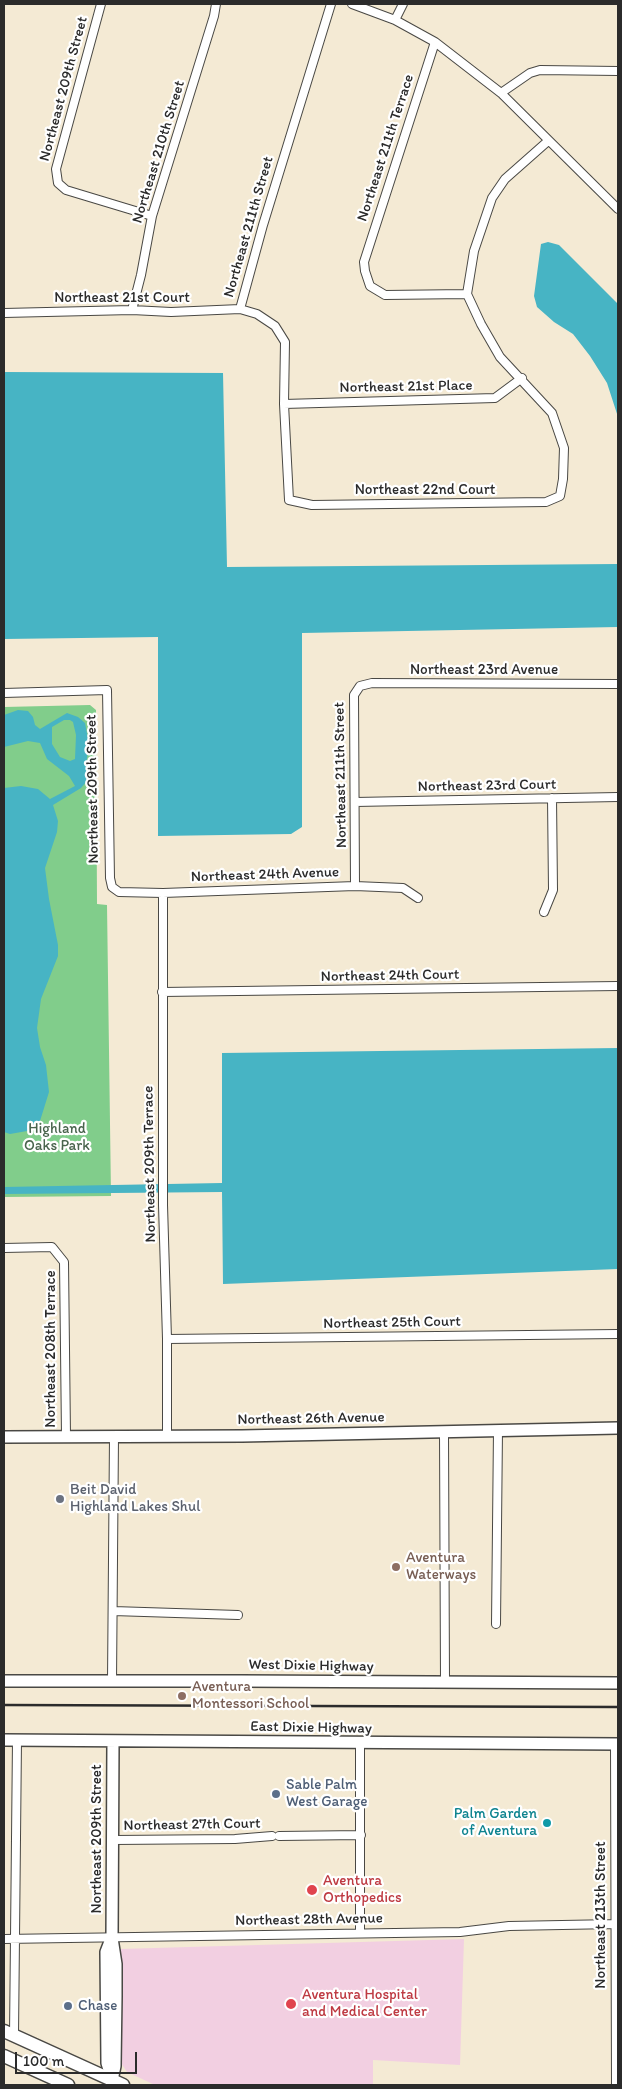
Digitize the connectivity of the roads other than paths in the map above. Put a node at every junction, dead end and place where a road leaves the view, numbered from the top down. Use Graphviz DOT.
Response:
graph roads {
  1 [pos="101,4"];
  2 [pos="216,4"];
  3 [pos="331,4"];
  4 [pos="352,4"];
  5 [pos="403,4"];
  6 [pos="395,20"];
  7 [pos="435,42"];
  8 [pos="618,70"];
  9 [pos="501,93"];
  10 [pos="548,141"];
  11 [pos="618,209"];
  12 [pos="152,216"];
  13 [pos="467,294"];
  14 [pos="240,309"];
  15 [pos="132,310"];
  16 [pos="4,313"];
  17 [pos="522,378"];
  18 [pos="284,404"];
  19 [pos="289,500"];
  20 [pos="618,684"];
  21 [pos="4,693"];
  22 [pos="354,694"];
  23 [pos="618,797"];
  24 [pos="552,798"];
  25 [pos="355,802"];
  26 [pos="356,886"];
  27 [pos="112,887"];
  28 [pos="163,893"];
  29 [pos="418,898"];
  30 [pos="544,912"];
  31 [pos="618,986"];
  32 [pos="162,992"];
  33 [pos="4,1248"];
  34 [pos="618,1334"];
  35 [pos="167,1339"];
  36 [pos="618,1428"];
  37 [pos="498,1430"];
  38 [pos="444,1432"];
  39 [pos="166,1435"];
  40 [pos="66,1436"];
  41 [pos="114,1436"];
  42 [pos="4,1437"];
  43 [pos="113,1611"];
  44 [pos="238,1615"];
  45 [pos="496,1624"];
  46 [pos="4,1681"];
  47 [pos="112,1681"];
  48 [pos="445,1683"];
  49 [pos="618,1684"];
  50 [pos="4,1740"];
  51 [pos="17,1740"];
  52 [pos="113,1741"];
  53 [pos="360,1744"];
  54 [pos="617,1744"];
  55 [pos="361,1835"];
  56 [pos="112,1840"];
  57 [pos="615,1924"];
  58 [pos="360,1934"];
  59 [pos="112,1938"];
  60 [pos="4,1939"];
  61 [pos="16,1939"];
  62 [pos="9,2033"];
  63 [pos="4,2056"];
  64 [pos="116,2083"];
  65 [pos="68,2085"];
  66 [pos="616,2085"];
  1 -- 12 [label="street, Northeast 209th Street"];
  2 -- 12 [label="street, Northeast 210th Street"];
  3 -- 14 [label="street, Northeast 211th Street"];
  4 -- 6 [label="street"];
  5 -- 6 [label="street"];
  6 -- 7 [label="street"];
  7 -- 9 [label="street"];
  7 -- 13 [label="street, Northeast 211th Terrace"];
  8 -- 9 [label="street"];
  9 -- 10 [label="street"];
  10 -- 11 [label="street"];
  10 -- 13 [label="street"];
  12 -- 15 [label="street, Northeast 210th Street"];
  13 -- 17 [label="street"];
  14 -- 15 [label="street, Northeast 21st Court"];
  14 -- 18 [label="street, Northeast 211th Street"];
  15 -- 16 [label="street, Northeast 21st Court"];
  17 -- 18 [label="street, Northeast 21st Place"];
  17 -- 19 [label="street, Northeast 22nd Court"];
  18 -- 19 [label="street, Northeast 211th Street"];
  20 -- 22 [label="street, Northeast 23rd Avenue"];
  21 -- 27 [label="street, Northeast 209th Street"];
  22 -- 25 [label="street, Northeast 211th Street"];
  23 -- 24 [label="street, Northeast 23rd Court"];
  24 -- 25 [label="street, Northeast 23rd Court"];
  24 -- 30 [label="street"];
  25 -- 26 [label="street, Northeast 211th Street"];
  26 -- 28 [label="street, Northeast 24th Avenue"];
  26 -- 29 [label="street, Northeast 24th Avenue"];
  27 -- 28 [label="street, Northeast 24th Avenue"];
  28 -- 32 [label="street, Northeast 209th Terrace"];
  31 -- 32 [label="street, Northeast 24th Court"];
  32 -- 35 [label="street, Northeast 209th Terrace"];
  33 -- 40 [label="street, Northeast 208th Terrace"];
  34 -- 35 [label="street, Northeast 25th Court"];
  35 -- 39 [label="street, Northeast 209th Terrace"];
  36 -- 37 [label="street, Northeast 26th Avenue"];
  37 -- 38 [label="street, Northeast 26th Avenue"];
  37 -- 45 [label="street"];
  38 -- 39 [label="street, Northeast 26th Avenue"];
  38 -- 48 [label="street"];
  39 -- 41 [label="street, Northeast 26th Avenue"];
  40 -- 41 [label="street, Northeast 26th Avenue"];
  40 -- 42 [label="street, Northeast 26th Avenue"];
  41 -- 43 [label="street"];
  43 -- 44 [label="street"];
  43 -- 47 [label="street"];
  46 -- 47 [label="street, West Dixie Highway"];
  47 -- 48 [label="street, West Dixie Highway"];
  48 -- 49 [label="street, West Dixie Highway"];
  50 -- 51 [label="street, East Dixie Highway"];
  51 -- 52 [label="street, East Dixie Highway"];
  51 -- 61 [label="street"];
  52 -- 53 [label="street, East Dixie Highway"];
  52 -- 56 [label="street, Northeast 209th Street"];
  53 -- 54 [label="street, East Dixie Highway"];
  53 -- 55 [label="street"];
  54 -- 57 [label="street, Northeast 213th Street"];
  55 -- 56 [label="street, Northeast 27th Court"];
  55 -- 58 [label="street"];
  56 -- 59 [label="street, Northeast 209th Street"];
  57 -- 58 [label="street, Northeast 28th Avenue"];
  57 -- 66 [label="street, Northeast 213th Street"];
  58 -- 59 [label="street, Northeast 28th Avenue"];
  59 -- 61 [label="street, Northeast 28th Avenue"];
  59 -- 64 [label="street, Northeast 209th Street"];
  60 -- 61 [label="street, Northeast 28th Avenue"];
  61 -- 62 [label="street"];
  62 -- 64 [label="main road"];
  63 -- 65 [label="main road"];
}
